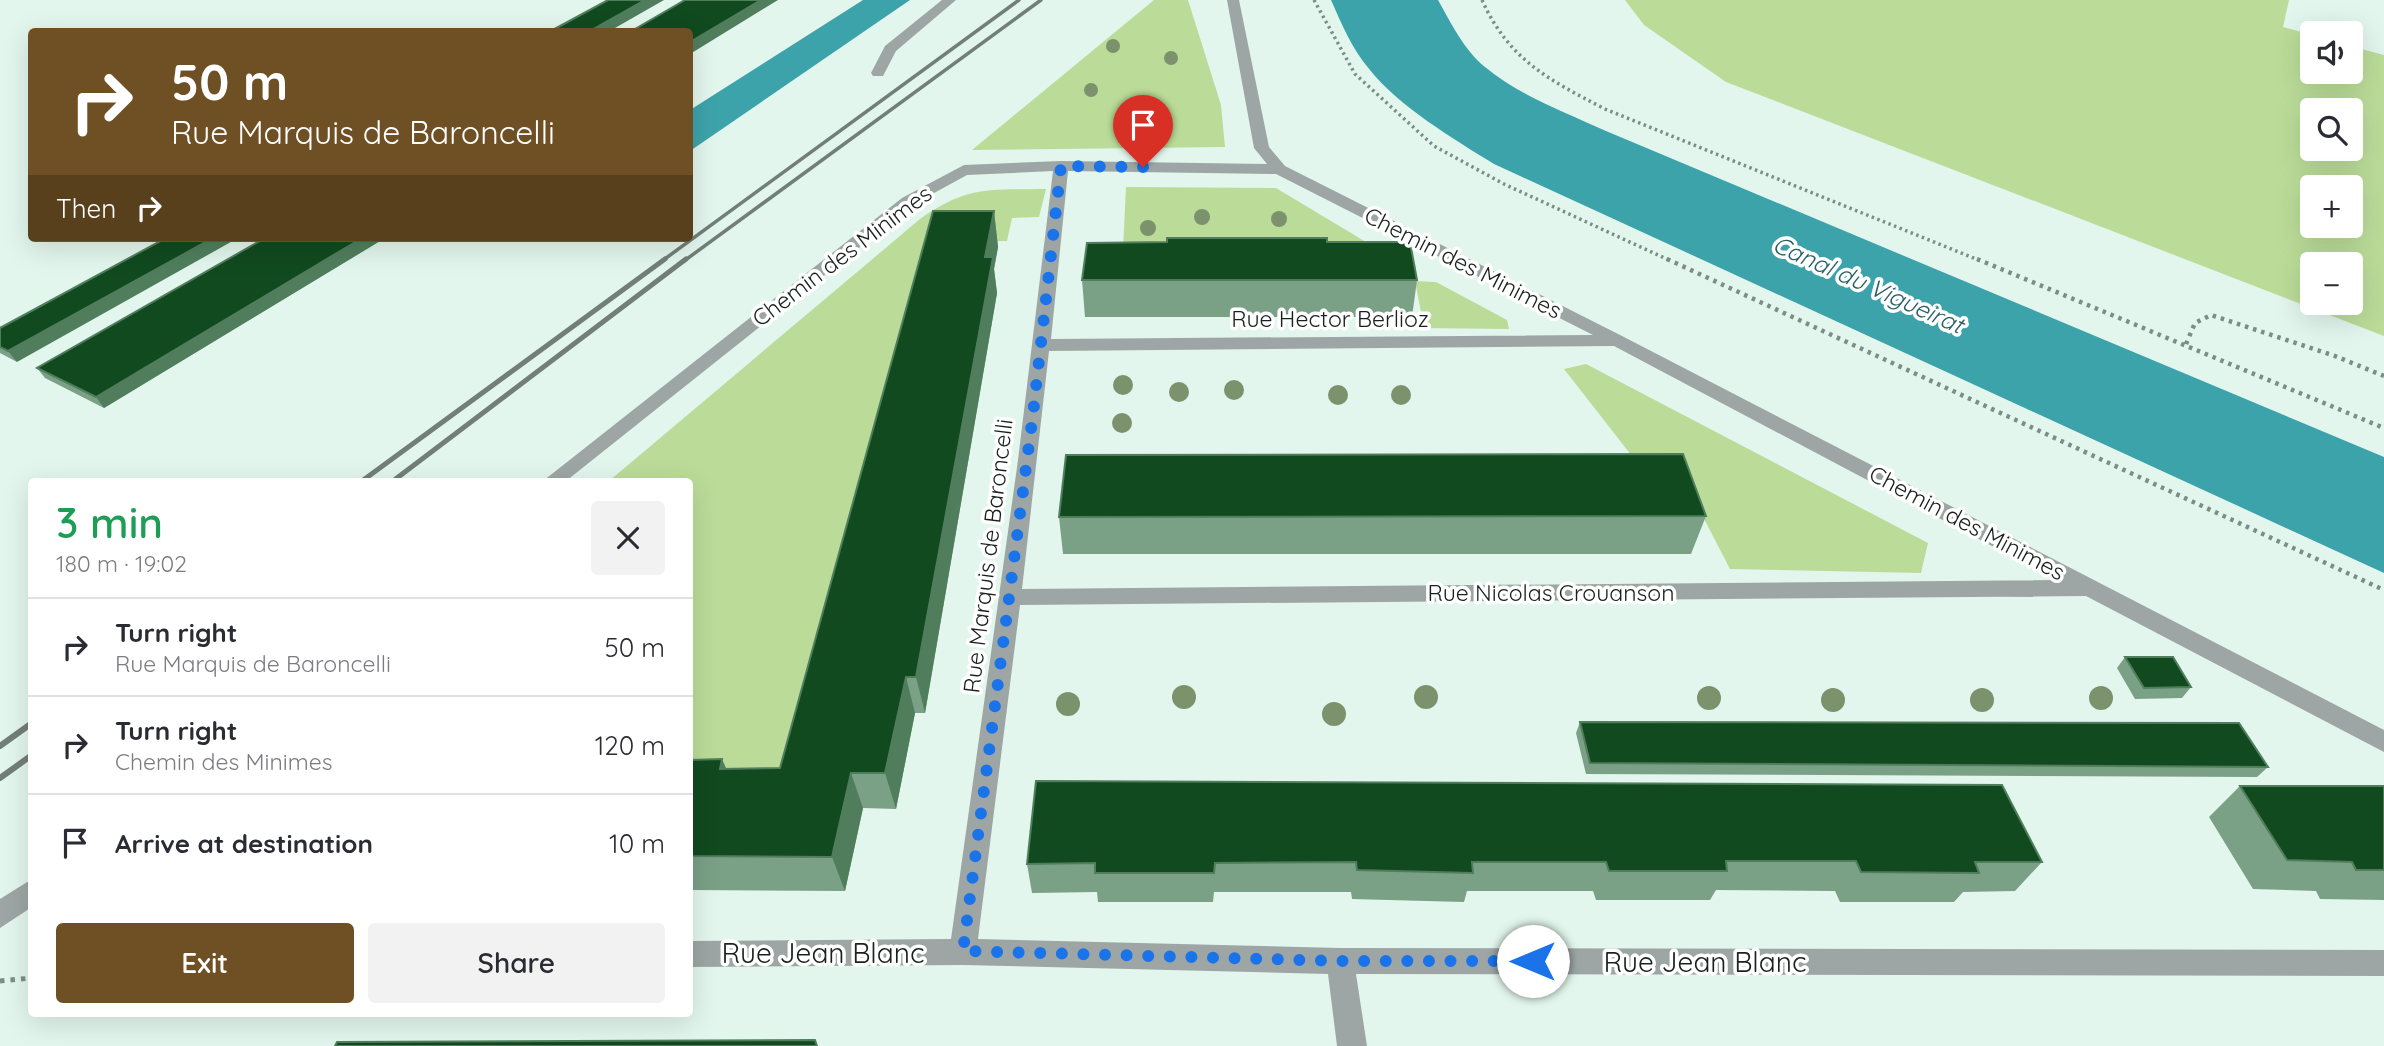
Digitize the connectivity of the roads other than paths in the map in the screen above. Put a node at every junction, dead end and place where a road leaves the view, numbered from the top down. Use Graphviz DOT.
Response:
graph roads {
  1 [pos="950,0"];
  2 [pos="1233,0"];
  3 [pos="878,73"];
  4 [pos="1061,166"];
  5 [pos="1279,169"];
  6 [pos="1618,341"];
  7 [pos="1042,345"];
  8 [pos="557,478"];
  9 [pos="2092,589"];
  10 [pos="1010,597"];
  11 [pos="2384,742"];
  12 [pos="28,894"];
  13 [pos="0,915"];
  14 [pos="963,951"];
  15 [pos="693,954"];
  16 [pos="1340,961"];
  17 [pos="2384,963"];
  18 [pos="1352,1046"];
  1 -- 3 [label="street"];
  2 -- 5 [label="street"];
  4 -- 5 [label="street, Chemin des Minimes"];
  4 -- 7 [label="street, Rue Marquis de Baroncelli"];
  4 -- 8 [label="street, Chemin des Minimes"];
  5 -- 6 [label="street, Chemin des Minimes"];
  6 -- 7 [label="street, Rue Hector Berlioz"];
  6 -- 9 [label="street, Chemin des Minimes"];
  7 -- 10 [label="street, Rue Marquis de Baroncelli"];
  9 -- 10 [label="street, Rue Nicolas Crouanson"];
  9 -- 11 [label="street, Chemin des Minimes"];
  10 -- 14 [label="street, Rue Marquis de Baroncelli"];
  12 -- 13 [label="street"];
  14 -- 15 [label="street, Rue Jean Blanc"];
  14 -- 16 [label="street, Rue Jean Blanc"];
  16 -- 17 [label="street, Rue Jean Blanc"];
  16 -- 18 [label="street"];
}
